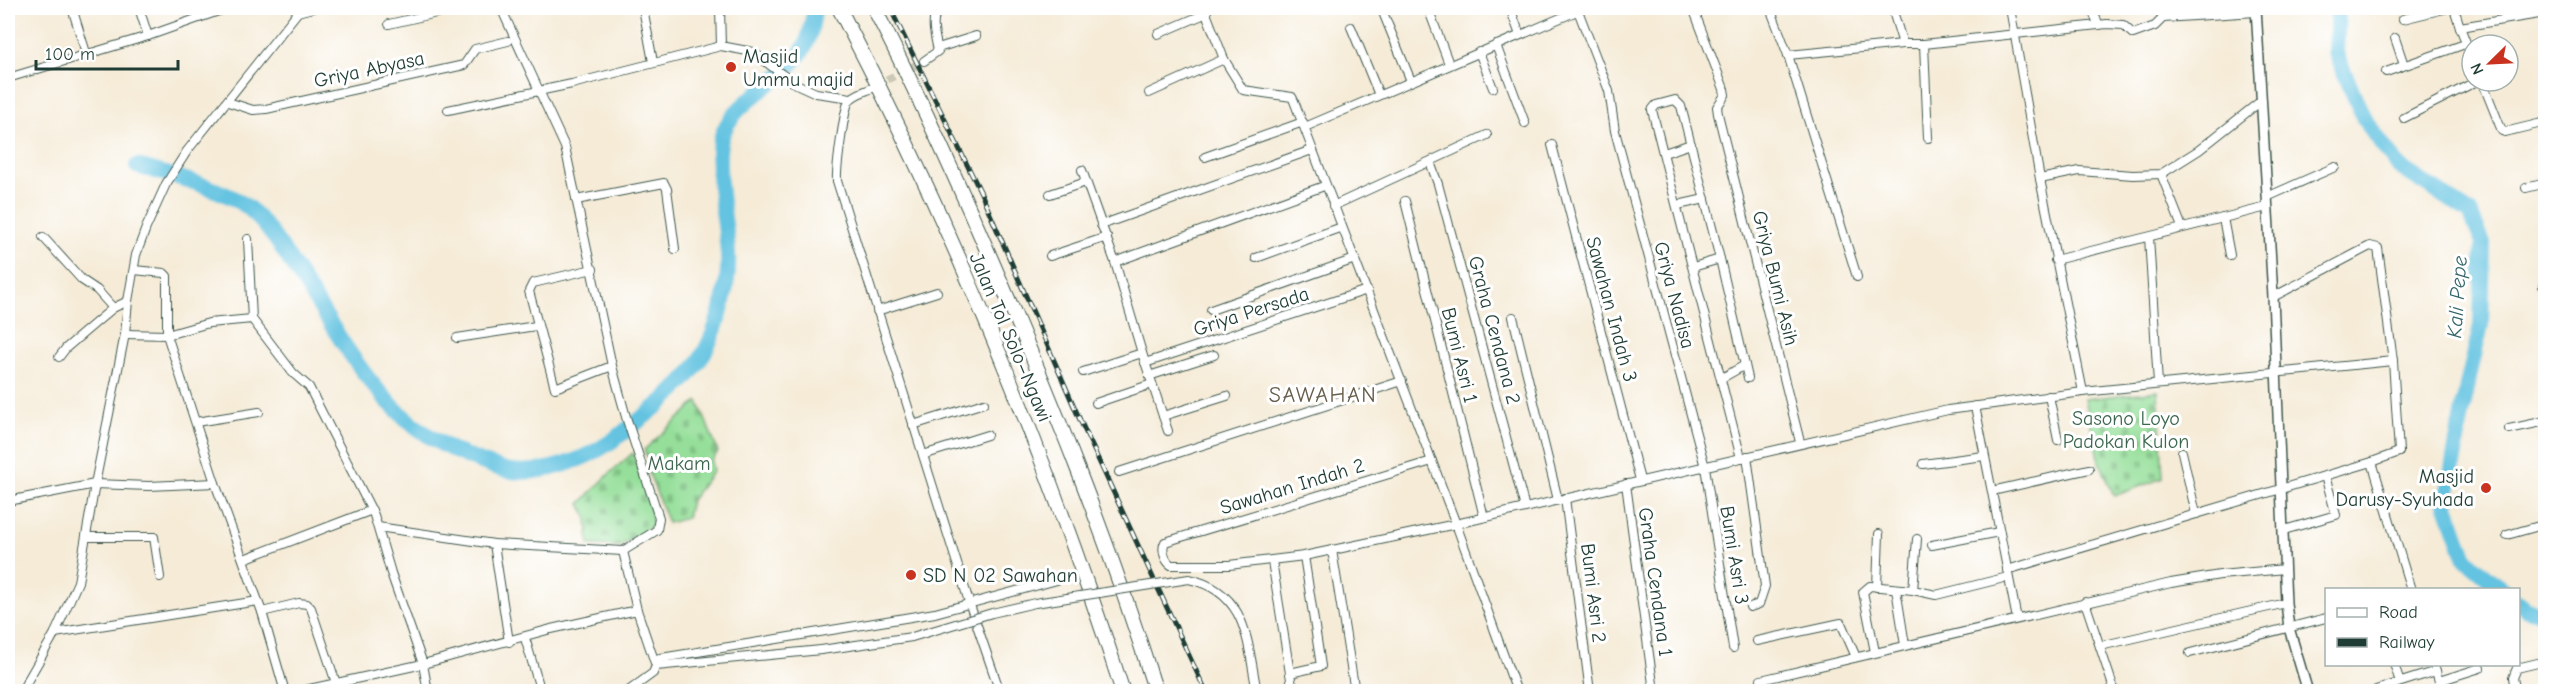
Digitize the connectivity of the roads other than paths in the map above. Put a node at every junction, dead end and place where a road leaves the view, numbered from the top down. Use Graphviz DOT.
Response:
graph roads {
  1 [pos="72,8"];
  2 [pos="139,8"];
  3 [pos="227,8"];
  4 [pos="313,8"];
  5 [pos="458,8"];
  6 [pos="501,8"];
  7 [pos="643,8"];
  8 [pos="720,8"];
  9 [pos="839,8"];
  10 [pos="874,8"];
  11 [pos="938,8"];
  12 [pos="1428,8"];
  13 [pos="1510,8"];
  14 [pos="1580,8"];
  15 [pos="1692,8"];
  16 [pos="1770,8"];
  17 [pos="1892,8"];
  18 [pos="2010,8"];
  19 [pos="2091,8"];
  20 [pos="2159,8"];
  21 [pos="2448,8"];
  22 [pos="2454,8"];
  23 [pos="299,10"];
  24 [pos="1205,10"];
  25 [pos="2256,10"];
  26 [pos="207,11"];
  27 [pos="2542,12"];
  28 [pos="1384,15"];
  29 [pos="2163,18"];
  30 [pos="2403,19"];
  31 [pos="389,24"];
  32 [pos="2099,25"];
  33 [pos="1351,27"];
  34 [pos="2460,27"];
  35 [pos="2013,33"];
  36 [pos="2462,33"];
  37 [pos="1158,34"];
  38 [pos="1520,35"];
  39 [pos="148,36"];
  40 [pos="976,36"];
  41 [pos="2395,38"];
  42 [pos="508,41"];
  43 [pos="1903,44"];
  44 [pos="1924,44"];
  45 [pos="1496,45"];
  46 [pos="721,46"];
  47 [pos="2460,46"];
  48 [pos="938,48"];
  49 [pos="1479,52"];
  50 [pos="1788,55"];
  51 [pos="87,56"];
  52 [pos="1224,59"];
  53 [pos="924,61"];
  54 [pos="653,62"];
  55 [pos="1449,64"];
  56 [pos="2404,65"];
  57 [pos="2386,72"];
  58 [pos="8,78"];
  59 [pos="1411,81"];
  60 [pos="1493,88"];
  61 [pos="870,89"];
  62 [pos="2460,90"];
  63 [pos="541,91"];
  64 [pos="1149,93"];
  65 [pos="2487,93"];
  66 [pos="1379,95"];
  67 [pos="851,98"];
  68 [pos="2261,101"];
  69 [pos="228,102"];
  70 [pos="448,110"];
  71 [pos="2404,118"];
  72 [pos="2546,122"];
  73 [pos="1525,123"];
  74 [pos="1304,124"];
  75 [pos="1487,135"];
  76 [pos="1928,138"];
  77 [pos="1691,144"];
  78 [pos="1552,145"];
  79 [pos="1312,150"];
  80 [pos="1664,153"];
  81 [pos="1205,157"];
  82 [pos="1430,162"];
  83 [pos="2335,167"];
  84 [pos="1082,170"];
  85 [pos="2161,174"];
  86 [pos="2040,179"];
  87 [pos="1086,182"];
  88 [pos="2546,183"];
  89 [pos="1324,186"];
  90 [pos="2526,188"];
  91 [pos="1050,194"];
  92 [pos="1705,199"];
  93 [pos="576,200"];
  94 [pos="1405,201"];
  95 [pos="2267,202"];
  96 [pos="1678,205"];
  97 [pos="1333,206"];
  98 [pos="2223,218"];
  99 [pos="1101,225"];
  100 [pos="1342,227"];
  101 [pos="2182,227"];
  102 [pos="44,237"];
  103 [pos="1107,237"];
  104 [pos="2149,237"];
  105 [pos="248,239"];
  106 [pos="675,249"];
  107 [pos="1050,255"];
  108 [pos="2230,255"];
  109 [pos="1256,258"];
  110 [pos="1355,259"];
  111 [pos="1720,259"];
  112 [pos="2055,260"];
  113 [pos="1115,262"];
  114 [pos="1693,267"];
  115 [pos="593,269"];
  116 [pos="134,270"];
  117 [pos="1857,277"];
  118 [pos="1367,290"];
  119 [pos="937,292"];
  120 [pos="2273,297"];
  121 [pos="128,301"];
  122 [pos="113,308"];
  123 [pos="1211,310"];
  124 [pos="877,311"];
  125 [pos="1513,317"];
  126 [pos="252,319"];
  127 [pos="536,326"];
  128 [pos="125,334"];
  129 [pos="167,335"];
  130 [pos="457,338"];
  131 [pos="1142,353"];
  132 [pos="1214,355"];
  133 [pos="59,357"];
  134 [pos="2393,361"];
  135 [pos="1145,363"];
  136 [pos="1745,365"];
  137 [pos="612,366"];
  138 [pos="1083,372"];
  139 [pos="2277,374"];
  140 [pos="1722,378"];
  141 [pos="1748,378"];
  142 [pos="1151,380"];
  143 [pos="1402,381"];
  144 [pos="2158,384"];
  145 [pos="2083,392"];
  146 [pos="1227,396"];
  147 [pos="2049,396"];
  148 [pos="984,403"];
  149 [pos="1096,403"];
  150 [pos="1975,406"];
  151 [pos="259,412"];
  152 [pos="1163,416"];
  153 [pos="2546,421"];
  154 [pos="196,422"];
  155 [pos="913,426"];
  156 [pos="2509,429"];
  157 [pos="1168,431"];
  158 [pos="987,435"];
  159 [pos="2058,440"];
  160 [pos="1800,442"];
  161 [pos="2182,452"];
  162 [pos="922,455"];
  163 [pos="1984,456"];
  164 [pos="1744,457"];
  165 [pos="1432,461"];
  166 [pos="2372,462"];
  167 [pos="1923,464"];
  168 [pos="1705,467"];
  169 [pos="2090,469"];
  170 [pos="1119,472"];
  171 [pos="2325,476"];
  172 [pos="1640,480"];
  173 [pos="215,483"];
  174 [pos="95,484"];
  175 [pos="1626,484"];
  176 [pos="2283,489"];
  177 [pos="1992,491"];
  178 [pos="1562,499"];
  179 [pos="8,501"];
  180 [pos="1525,508"];
  181 [pos="372,510"];
  182 [pos="2196,514"];
  183 [pos="1484,517"];
  184 [pos="1456,524"];
  185 [pos="2546,524"];
  186 [pos="378,527"];
  187 [pos="2284,530"];
  188 [pos="2000,532"];
  189 [pos="1879,534"];
  190 [pos="2507,535"];
  191 [pos="86,537"];
  192 [pos="1917,539"];
  193 [pos="494,544"];
  194 [pos="1932,545"];
  195 [pos="1332,550"];
  196 [pos="623,551"];
  197 [pos="1304,556"];
  198 [pos="244,559"];
  199 [pos="1272,561"];
  200 [pos="2285,569"];
  201 [pos="2008,574"];
  202 [pos="160,577"];
  203 [pos="1057,580"];
  204 [pos="1877,587"];
  205 [pos="2410,588"];
  206 [pos="1896,589"];
  207 [pos="1913,590"];
  208 [pos="258,601"];
  209 [pos="2085,602"];
  210 [pos="2286,603"];
  211 [pos="970,605"];
  212 [pos="1750,608"];
  213 [pos="637,610"];
  214 [pos="262,612"];
  215 [pos="2325,618"];
  216 [pos="2017,619"];
  217 [pos="2289,628"];
  218 [pos="55,633"];
  219 [pos="1138,633"];
  220 [pos="525,638"];
  221 [pos="1757,641"];
  222 [pos="509,642"];
  223 [pos="1905,645"];
  224 [pos="2100,646"];
  225 [pos="1733,648"];
  226 [pos="1875,652"];
  227 [pos="2190,653"];
  228 [pos="1856,657"];
  229 [pos="2546,661"];
  230 [pos="656,663"];
  231 [pos="423,664"];
  232 [pos="2395,666"];
  233 [pos="2435,668"];
  234 [pos="2480,669"];
  235 [pos="1290,674"];
  236 [pos="1761,680"];
  237 [pos="2439,681"];
  238 [pos="2400,682"];
  239 [pos="336,683"];
  240 [pos="1653,684"];
  241 [pos="2376,690"];
  242 [pos="302,691"];
  243 [pos="21,692"];
  244 [pos="285,692"];
  245 [pos="428,692"];
  246 [pos="541,692"];
  247 [pos="627,692"];
  248 [pos="1000,692"];
  249 [pos="1123,692"];
  250 [pos="1156,692"];
  251 [pos="1167,692"];
  252 [pos="1257,692"];
  253 [pos="1293,692"];
  254 [pos="1355,692"];
  255 [pos="1517,692"];
  256 [pos="1590,692"];
  257 [pos="2115,692"];
  258 [pos="2308,692"];
  259 [pos="2442,692"];
  260 [pos="2516,692"];
  1 -- 51 [label="street"];
  2 -- 39 [label="street"];
  3 -- 26 [label="street"];
  4 -- 23 [label="street"];
  5 -- 31 [label="street"];
  6 -- 63 [label="street"];
  7 -- 54 [label="street"];
  8 -- 46 [label="street"];
  9 -- 249 [label="highway, Jalan Tol Solo–Ngawi"];
  10 -- 219 [label="highway, Jalan Tol Solo–Ngawi"];
  11 -- 48 [label="street"];
  12 -- 55 [label="street"];
  13 -- 38 [label="street"];
  14 -- 38 [label="street"];
  14 -- 168 [label="street, Griya Nadisa"];
  15 -- 160 [label="street, Griya Bumi Asih"];
  16 -- 50 [label="street"];
  17 -- 43 [label="street"];
  18 -- 35 [label="street"];
  19 -- 32 [label="street"];
  20 -- 29 [label="street"];
  21 -- 30 [label="street"];
  22 -- 34 [label="street"];
  23 -- 69 [label="street"];
  24 -- 37 [label="street"];
  24 -- 52 [label="street"];
  25 -- 29 [label="street"];
  25 -- 68 [label="street"];
  26 -- 39 [label="street"];
  27 -- 34 [label="street"];
  28 -- 59 [label="street"];
  29 -- 32 [label="street"];
  32 -- 35 [label="street"];
  33 -- 66 [label="street"];
  34 -- 36 [label="street"];
  35 -- 44 [label="street"];
  35 -- 86 [label="street"];
  38 -- 45 [label="street"];
  39 -- 51 [label="street"];
  40 -- 48 [label="street"];
  41 -- 56 [label="street"];
  42 -- 69 [label="street, Griya Abyasa"];
  43 -- 44 [label="street"];
  43 -- 50 [label="street"];
  44 -- 76 [label="street"];
  45 -- 49 [label="street"];
  45 -- 73 [label="street"];
  46 -- 54 [label="street"];
  46 -- 67 [label="street"];
  47 -- 56 [label="street"];
  48 -- 53 [label="street"];
  49 -- 55 [label="street"];
  49 -- 60 [label="street"];
  50 -- 117 [label="street"];
  51 -- 58 [label="street"];
  52 -- 64 [label="street"];
  52 -- 74 [label="street"];
  54 -- 63 [label="street"];
  55 -- 59 [label="street"];
  56 -- 57 [label="street"];
  59 -- 66 [label="street"];
  61 -- 67 [label="street"];
  62 -- 71 [label="street"];
  63 -- 70 [label="street"];
  63 -- 93 [label="street"];
  65 -- 72 [label="street"];
  66 -- 74 [label="street"];
  67 -- 124 [label="street"];
  68 -- 85 [label="street"];
  68 -- 95 [label="street"];
  69 -- 116 [label="street"];
  74 -- 79 [label="street"];
  74 -- 81 [label="street"];
  75 -- 82 [label="street"];
  77 -- 80 [label="street"];
  77 -- 80 [label="street"];
  77 -- 92 [label="street"];
  78 -- 172 [label="street, Sawahan Indah 3"];
  79 -- 89 [label="street"];
  79 -- 99 [label="street"];
  80 -- 96 [label="street"];
  82 -- 97 [label="street"];
  82 -- 180 [label="street, Graha Cendana 2"];
  83 -- 95 [label="street"];
  84 -- 87 [label="street"];
  85 -- 86 [label="street"];
  85 -- 101 [label="street"];
  86 -- 112 [label="street"];
  87 -- 91 [label="street"];
  87 -- 99 [label="street"];
  88 -- 90 [label="street"];
  89 -- 97 [label="street"];
  89 -- 113 [label="street"];
  92 -- 96 [label="street"];
  92 -- 111 [label="street"];
  93 -- 106 [label="street"];
  93 -- 115 [label="street"];
  94 -- 183 [label="street, Bumi Asri 1"];
  95 -- 98 [label="street"];
  95 -- 120 [label="street"];
  96 -- 114 [label="street"];
  97 -- 100 [label="street"];
  98 -- 101 [label="street"];
  98 -- 108 [label="street"];
  99 -- 103 [label="street"];
  100 -- 109 [label="street"];
  100 -- 110 [label="street"];
  101 -- 104 [label="street"];
  102 -- 122 [label="street"];
  103 -- 107 [label="street"];
  103 -- 113 [label="street"];
  104 -- 112 [label="street"];
  104 -- 144 [label="street"];
  105 -- 126 [label="street"];
  110 -- 118 [label="street"];
  110 -- 123 [label="street"];
  111 -- 114 [label="street"];
  111 -- 136 [label="street"];
  112 -- 145 [label="street"];
  113 -- 131 [label="street"];
  114 -- 140 [label="street"];
  115 -- 127 [label="street"];
  115 -- 137 [label="street"];
  116 -- 121 [label="street"];
  116 -- 129 [label="street"];
  118 -- 135 [label="street, Griya Persada"];
  118 -- 143 [label="street"];
  119 -- 124 [label="street"];
  120 -- 134 [label="street"];
  120 -- 139 [label="street"];
  121 -- 122 [label="street"];
  121 -- 128 [label="street"];
  122 -- 133 [label="street"];
  124 -- 155 [label="street"];
  125 -- 178 [label="street, Bumi Asri 2"];
  126 -- 129 [label="street"];
  126 -- 181 [label="street"];
  127 -- 130 [label="street"];
  127 -- 137 [label="street"];
  128 -- 129 [label="street"];
  128 -- 174 [label="street"];
  129 -- 154 [label="street"];
  131 -- 135 [label="street"];
  131 -- 138 [label="street"];
  132 -- 142 [label="street"];
  134 -- 139 [label="street"];
  134 -- 166 [label="street"];
  135 -- 142 [label="street"];
  136 -- 140 [label="street"];
  136 -- 141 [label="street"];
  137 -- 196 [label="street"];
  139 -- 144 [label="street"];
  139 -- 176 [label="street"];
  140 -- 164 [label="street"];
  142 -- 149 [label="street"];
  142 -- 152 [label="street"];
  143 -- 165 [label="street"];
  143 -- 170 [label="street"];
  144 -- 145 [label="street"];
  145 -- 147 [label="street"];
  146 -- 152 [label="street"];
  147 -- 150 [label="street"];
  147 -- 159 [label="street"];
  148 -- 155 [label="street"];
  150 -- 160 [label="street"];
  150 -- 163 [label="street"];
  151 -- 154 [label="street"];
  152 -- 157 [label="street"];
  153 -- 156 [label="street"];
  154 -- 173 [label="street"];
  155 -- 162 [label="street"];
  158 -- 162 [label="street"];
  160 -- 164 [label="street"];
  161 -- 182 [label="street"];
  162 -- 211 [label="street"];
  163 -- 167 [label="street"];
  163 -- 177 [label="street"];
  164 -- 168 [label="street"];
  164 -- 212 [label="street"];
  165 -- 184 [label="street"];
  165 -- 199 [label="street, Sawahan Indah 2"];
  166 -- 171 [label="street"];
  166 -- 205 [label="street"];
  168 -- 172 [label="street"];
  168 -- 225 [label="street, Bumi Asri 3"];
  169 -- 177 [label="street"];
  171 -- 176 [label="street"];
  171 -- 187 [label="street"];
  172 -- 175 [label="street"];
  173 -- 174 [label="street"];
  173 -- 198 [label="street"];
  174 -- 179 [label="street"];
  174 -- 191 [label="street"];
  175 -- 178 [label="street"];
  175 -- 240 [label="street, Graha Cendana 1"];
  176 -- 182 [label="street"];
  176 -- 187 [label="street"];
  177 -- 188 [label="street"];
  178 -- 180 [label="street"];
  178 -- 256 [label="street, Bumi Asri 2"];
  180 -- 183 [label="street"];
  181 -- 186 [label="street"];
  181 -- 198 [label="street"];
  182 -- 201 [label="street"];
  183 -- 184 [label="street"];
  184 -- 195 [label="street"];
  184 -- 255 [label="street"];
  185 -- 190 [label="street"];
  186 -- 193 [label="street"];
  186 -- 231 [label="street"];
  187 -- 200 [label="street"];
  188 -- 194 [label="street"];
  188 -- 201 [label="street"];
  189 -- 204 [label="street"];
  191 -- 202 [label="street"];
  191 -- 218 [label="street"];
  192 -- 207 [label="street"];
  193 -- 196 [label="street"];
  193 -- 222 [label="street"];
  195 -- 197 [label="street"];
  195 -- 254 [label="street"];
  196 -- 213 [label="street"];
  197 -- 199 [label="street"];
  197 -- 235 [label="street"];
  198 -- 208 [label="street"];
  199 -- 235 [label="street"];
  200 -- 209 [label="street"];
  200 -- 210 [label="street"];
  201 -- 207 [label="street"];
  201 -- 216 [label="street"];
  203 -- 211 [label="street"];
  204 -- 206 [label="street"];
  204 -- 226 [label="street"];
  206 -- 207 [label="street"];
  206 -- 223 [label="street"];
  208 -- 214 [label="street"];
  208 -- 218 [label="street"];
  209 -- 216 [label="street"];
  209 -- 224 [label="street"];
  210 -- 217 [label="street"];
  210 -- 224 [label="street"];
  211 -- 230 [label="street"];
  211 -- 248 [label="street"];
  213 -- 220 [label="street"];
  213 -- 230 [label="street"];
  214 -- 239 [label="street"];
  214 -- 244 [label="street"];
  215 -- 217 [label="street"];
  216 -- 223 [label="street"];
  217 -- 227 [label="street"];
  217 -- 258 [label="street"];
  218 -- 243 [label="street"];
  219 -- 250 [label="highway, Jalan Tol Solo–Ngawi"];
  219 -- 251 [label="highway"];
  220 -- 222 [label="street"];
  220 -- 246 [label="street"];
  221 -- 228 [label="street"];
  222 -- 231 [label="street"];
  223 -- 226 [label="street"];
  224 -- 257 [label="street"];
  226 -- 228 [label="street"];
  228 -- 236 [label="street"];
  229 -- 260 [label="street"];
  230 -- 247 [label="street"];
  230 -- 252 [label="street, bridge"];
  231 -- 239 [label="street"];
  231 -- 245 [label="street"];
  232 -- 238 [label="street"];
  233 -- 237 [label="street"];
  233 -- 238 [label="street"];
  234 -- 237 [label="street"];
  235 -- 253 [label="street"];
  237 -- 259 [label="street"];
  238 -- 241 [label="street"];
  239 -- 242 [label="street"];
}
